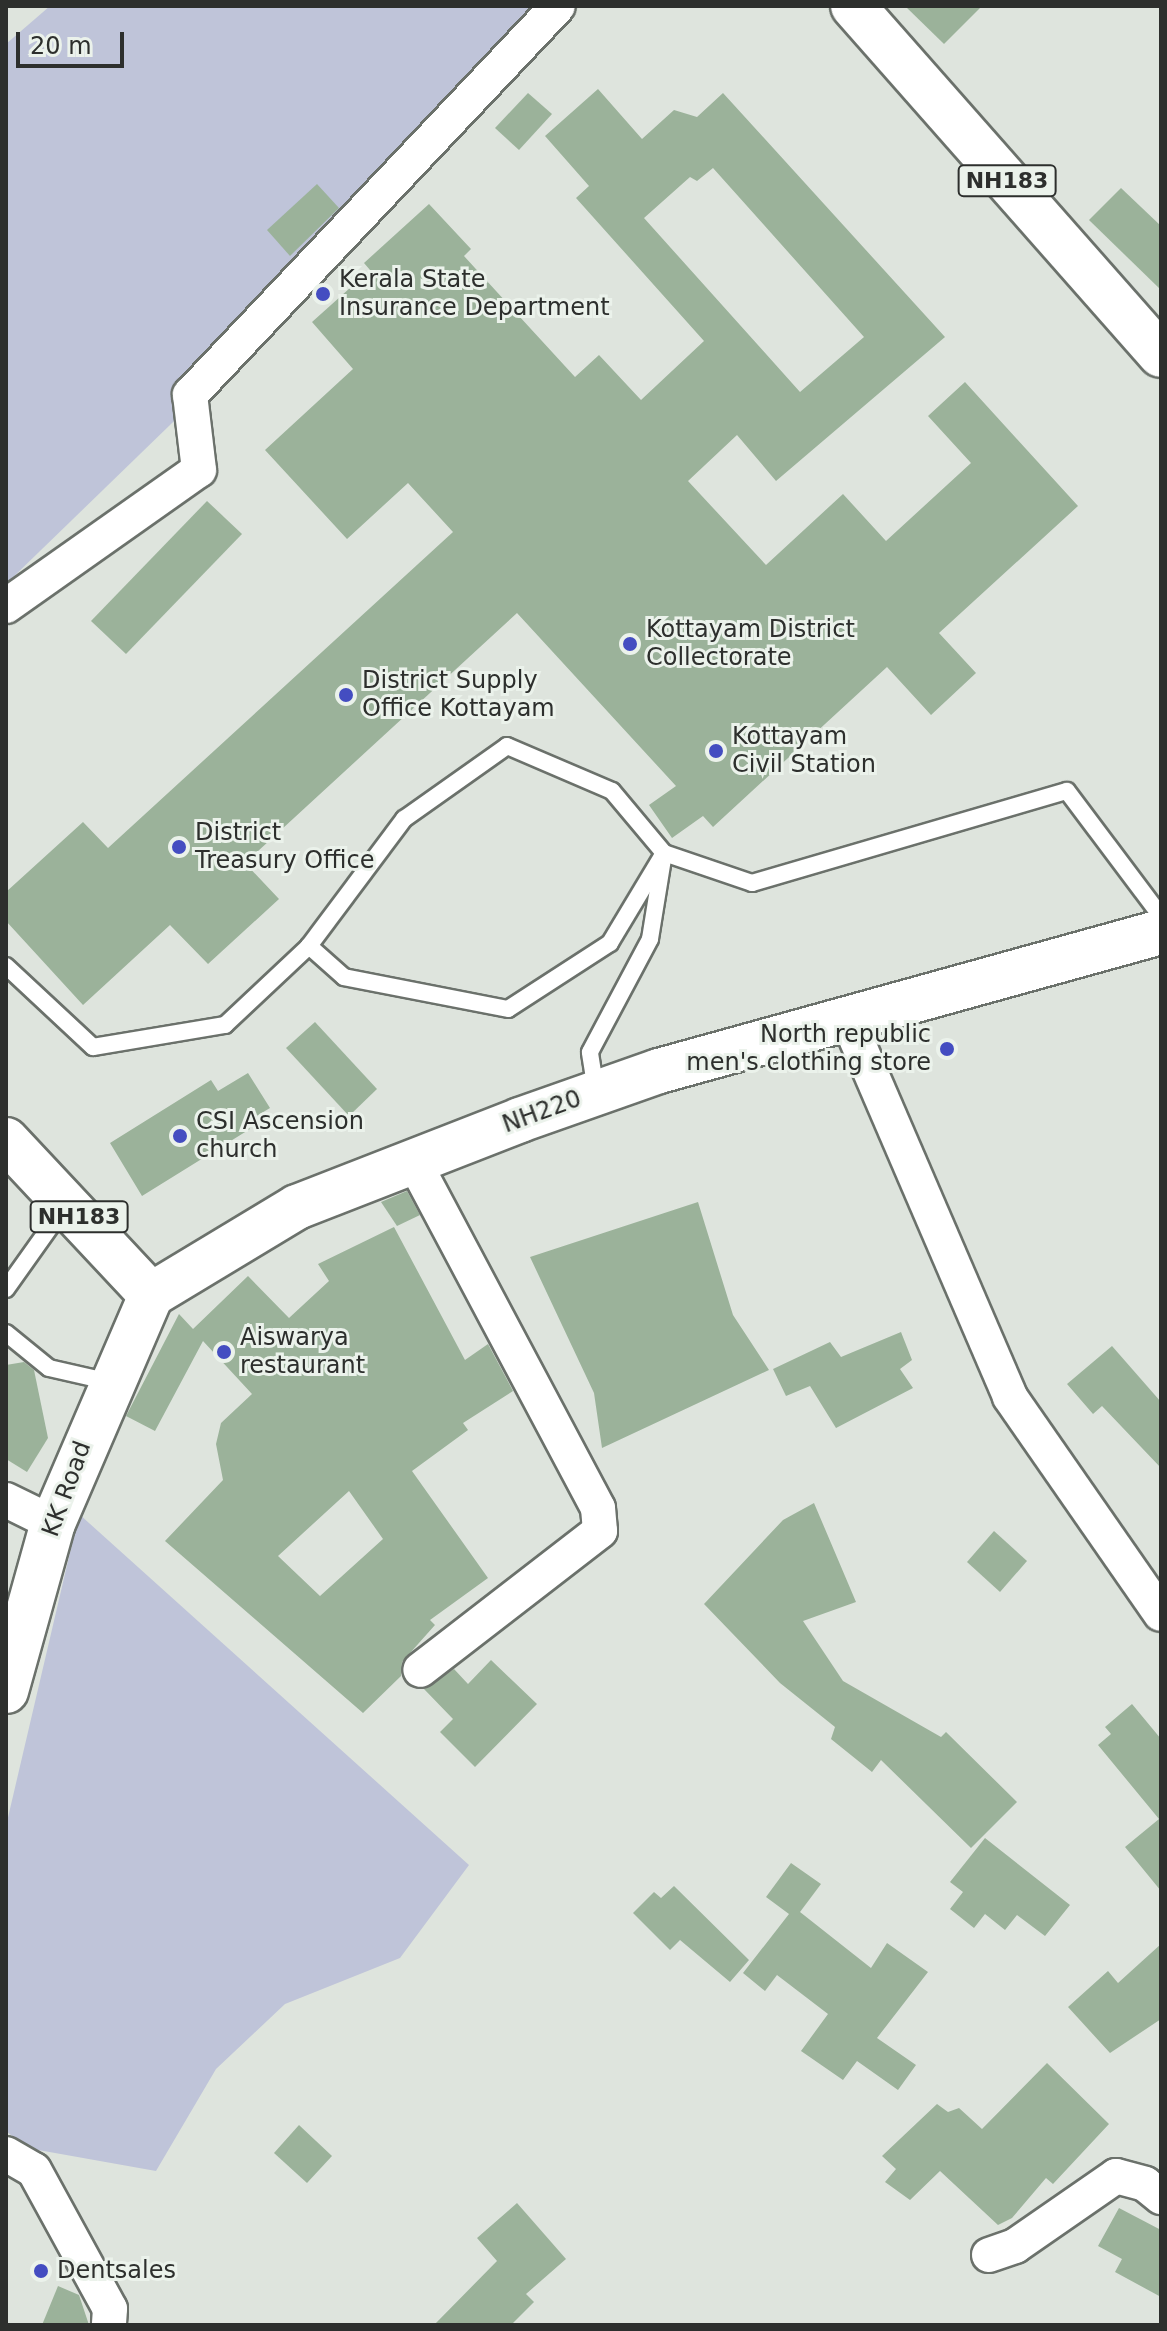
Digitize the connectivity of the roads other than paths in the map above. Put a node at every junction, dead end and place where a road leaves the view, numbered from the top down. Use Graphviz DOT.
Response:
graph roads {
  1 [pos="558,6"];
  2 [pos="853,6"];
  3 [pos="1161,355"];
  4 [pos="6,606"];
  5 [pos="664,853"];
  6 [pos="1161,916"];
  7 [pos="1161,932"];
  8 [pos="309,946"];
  9 [pos="6,966"];
  10 [pos="848,1020"];
  11 [pos="596,1093"];
  12 [pos="6,1140"];
  13 [pos="413,1160"];
  14 [pos="67,1203"];
  15 [pos="6,1289"];
  16 [pos="151,1295"];
  17 [pos="6,1333"];
  18 [pos="112,1382"];
  19 [pos="6,1500"];
  20 [pos="53,1523"];
  21 [pos="1161,1614"];
  22 [pos="17,1626"];
  23 [pos="420,1670"];
  24 [pos="6,1691"];
  25 [pos="6,2154"];
  26 [pos="1161,2197"];
  27 [pos="989,2255"];
  28 [pos="109,2325"];
  1 -- 4 [label="street"];
  2 -- 3 [label="main road, NH183"];
  5 -- 6 [label="lane"];
  5 -- 8 [label="lane"];
  5 -- 8 [label="lane"];
  5 -- 11 [label="lane"];
  7 -- 10 [label="main road, NH220"];
  8 -- 9 [label="lane"];
  10 -- 11 [label="main road, NH220"];
  10 -- 21 [label="street"];
  11 -- 13 [label="main road, NH220"];
  12 -- 14 [label="main road, NH183"];
  13 -- 16 [label="main road, NH220"];
  13 -- 23 [label="street"];
  14 -- 15 [label="lane"];
  14 -- 16 [label="main road, NH183"];
  16 -- 18 [label="main road, KK Road"];
  17 -- 18 [label="lane"];
  18 -- 20 [label="main road, KK Road"];
  19 -- 20 [label="street"];
  20 -- 22 [label="main road, KK Road"];
  22 -- 24 [label="main road, KK Road"];
  25 -- 28 [label="street"];
  26 -- 27 [label="street"];
}
